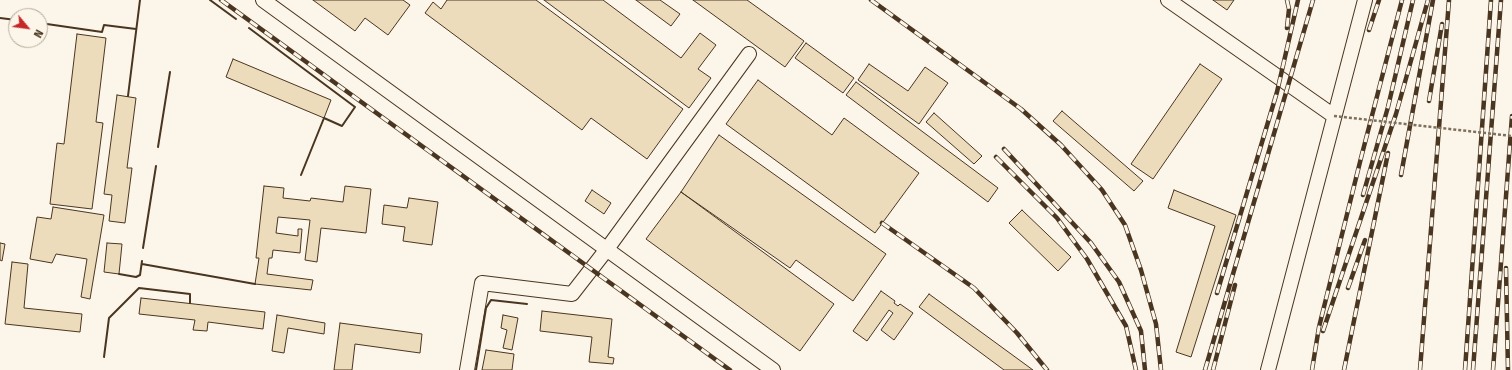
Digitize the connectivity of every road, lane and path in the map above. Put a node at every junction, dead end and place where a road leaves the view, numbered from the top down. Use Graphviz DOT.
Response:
graph roads {
  1 [pos="264,0"];
  2 [pos="1168,0"];
  3 [pos="1365,0"];
  4 [pos="749,54"];
  5 [pos="1334,116"];
  6 [pos="1512,136"];
  7 [pos="607,249"];
  8 [pos="467,370"];
  9 [pos="773,370"];
  10 [pos="1268,370"];
  1 -- 7 [label="lane"];
  2 -- 5 [label="lane"];
  3 -- 5 [label="lane"];
  4 -- 7 [label="lane"];
  5 -- 6 [label="path, bridge"];
  5 -- 10 [label="lane"];
  7 -- 8 [label="lane"];
  7 -- 9 [label="lane"];
}
